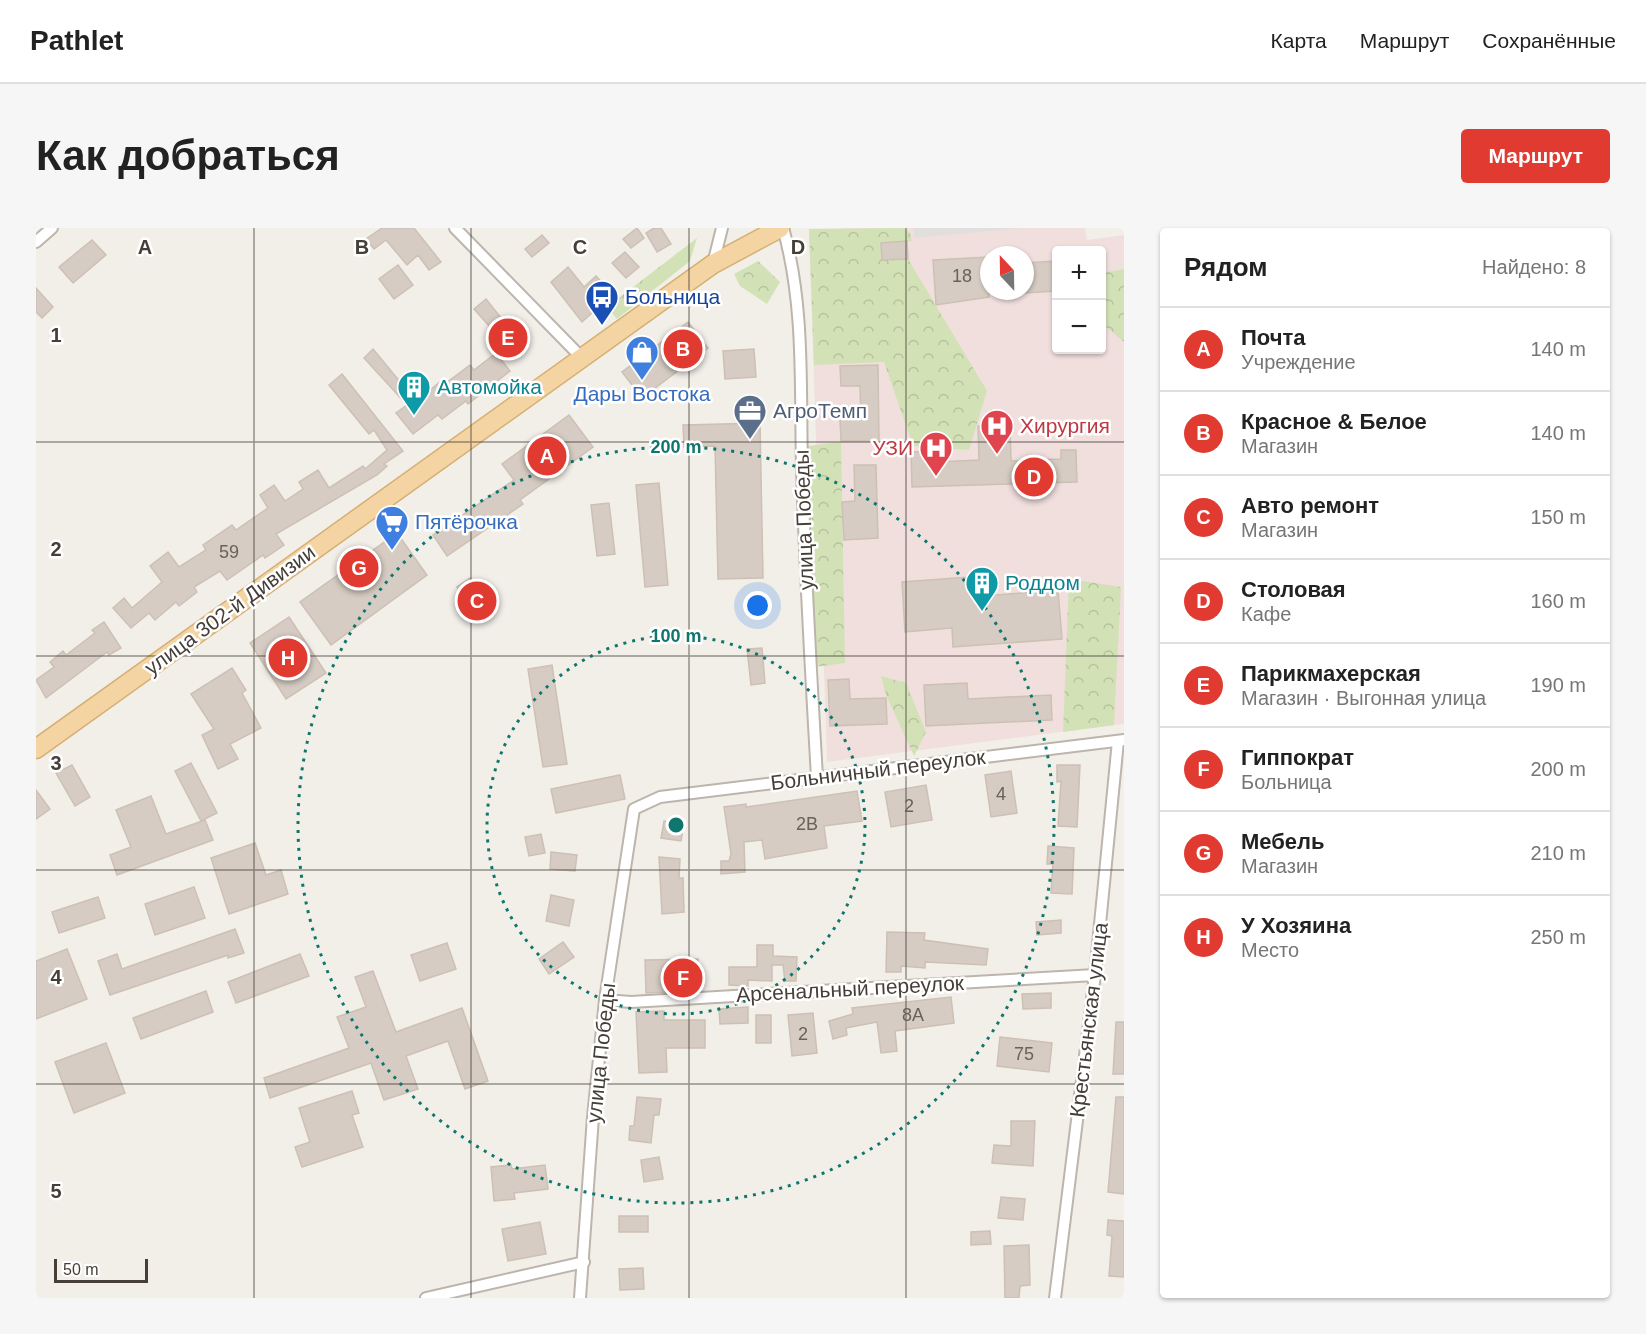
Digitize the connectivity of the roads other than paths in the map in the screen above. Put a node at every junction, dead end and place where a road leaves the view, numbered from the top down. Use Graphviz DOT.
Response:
graph roads {
  1 [pos="52,228"];
  2 [pos="455,228"];
  3 [pos="722,228"];
  4 [pos="782,228"];
  5 [pos="36,242"];
  6 [pos="713,264"];
  7 [pos="582,358"];
  8 [pos="1121,740"];
  9 [pos="36,749"];
  10 [pos="817,777"];
  11 [pos="634,809"];
  12 [pos="1095,975"];
  13 [pos="605,1000"];
  14 [pos="584,1262"];
  15 [pos="426,1298"];
  16 [pos="580,1298"];
  17 [pos="1055,1298"];
  1 -- 5 [label="street"];
  2 -- 7 [label="street"];
  3 -- 6 [label="street"];
  4 -- 6 [label="main road, улица 302-й Дивизии"];
  4 -- 10 [label="street, улица Победы"];
  6 -- 7 [label="main road, улица 302-й Дивизии"];
  7 -- 9 [label="main road, улица 302-й Дивизии"];
  8 -- 10 [label="street, Больничный переулок"];
  8 -- 12 [label="street, Крестьянская улица"];
  10 -- 11 [label="street, Больничный переулок"];
  11 -- 13 [label="street, улица Победы"];
  12 -- 13 [label="street, Арсенальный переулок"];
  12 -- 17 [label="street, Крестьянская улица"];
  13 -- 14 [label="street, улица Победы"];
  14 -- 15 [label="street"];
  14 -- 16 [label="street, улица Победы"];
}
